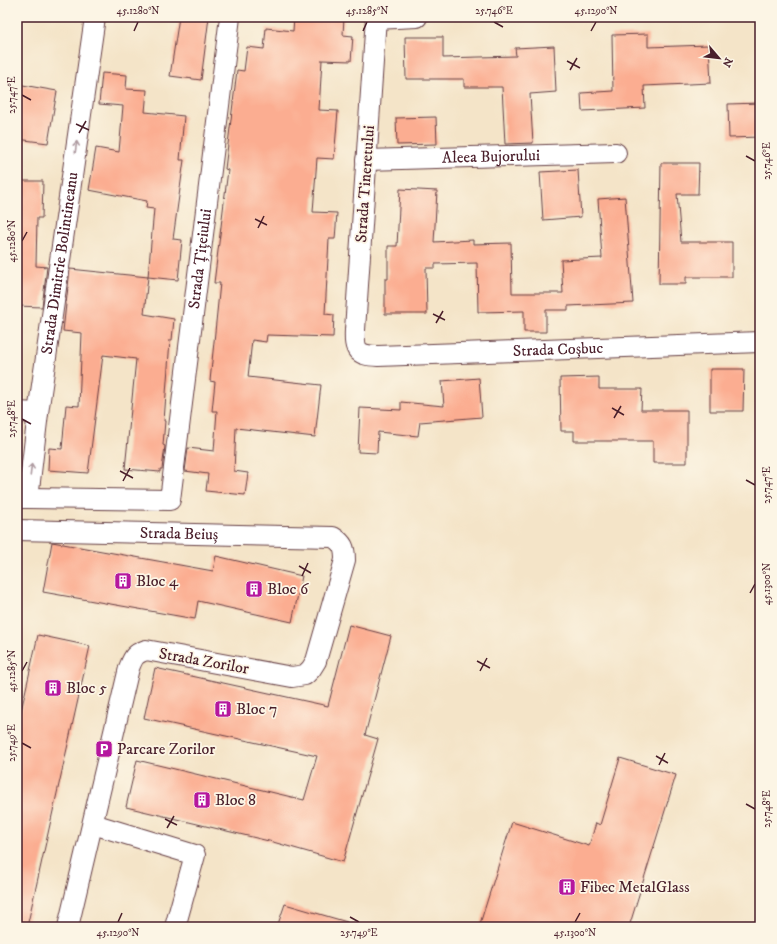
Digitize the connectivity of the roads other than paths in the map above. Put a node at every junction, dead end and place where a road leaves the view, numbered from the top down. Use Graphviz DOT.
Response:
graph roads {
  1 [pos="95,17"];
  2 [pos="230,17"];
  3 [pos="417,17"];
  4 [pos="376,18"];
  5 [pos="616,153"];
  6 [pos="366,160"];
  7 [pos="760,342"];
  8 [pos="357,350"];
  9 [pos="17,412"];
  10 [pos="38,413"];
  11 [pos="23,498"];
  12 [pos="17,530"];
  13 [pos="340,541"];
  14 [pos="93,824"];
  15 [pos="68,927"];
  16 [pos="175,927"];
  10 -- 1 [label="street, Strada Dimitrie Bolintineanu, one-way"];
  2 -- 11 [label="street, Strada Țițeiului"];
  3 -- 4 [label="street"];
  4 -- 6 [label="street, Strada Tineretului"];
  5 -- 6 [label="street, Aleea Bujorului"];
  6 -- 8 [label="street, Strada Tineretului"];
  7 -- 8 [label="street, Strada Coșbuc"];
  9 -- 10 [label="street"];
  11 -- 10 [label="street, Strada Dimitrie Bolintineanu, one-way"];
  12 -- 13 [label="street, Strada Beiuș"];
  13 -- 14 [label="street, Strada Zorilor"];
  14 -- 15 [label="street, Strada Zorilor"];
  14 -- 16 [label="street"];
}
